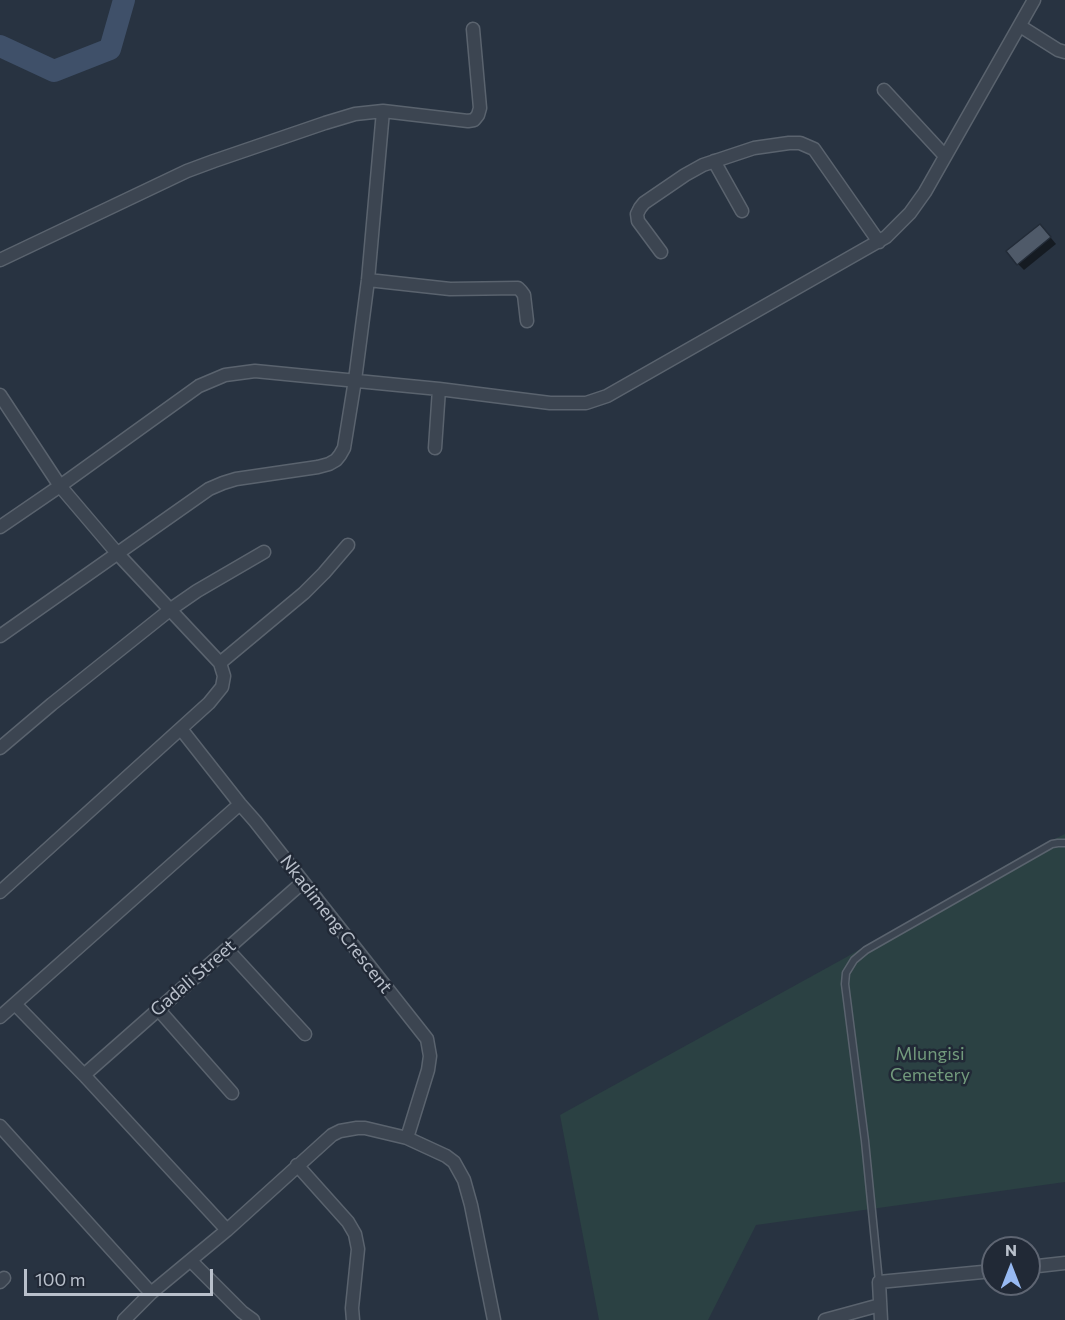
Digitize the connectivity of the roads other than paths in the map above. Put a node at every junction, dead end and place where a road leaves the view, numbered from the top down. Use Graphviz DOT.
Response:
graph roads {
  1 [pos="1034,0"];
  2 [pos="1020,26"];
  3 [pos="473,29"];
  4 [pos="1065,52"];
  5 [pos="884,90"];
  6 [pos="383,111"];
  7 [pos="945,156"];
  8 [pos="714,161"];
  9 [pos="742,211"];
  10 [pos="879,242"];
  11 [pos="661,252"];
  12 [pos="0,260"];
  13 [pos="368,280"];
  14 [pos="527,321"];
  15 [pos="355,380"];
  16 [pos="439,389"];
  17 [pos="1,400"];
  18 [pos="435,448"];
  19 [pos="60,486"];
  20 [pos="0,527"];
  21 [pos="348,545"];
  22 [pos="264,552"];
  23 [pos="117,553"];
  24 [pos="171,609"];
  25 [pos="0,636"];
  26 [pos="220,663"];
  27 [pos="181,729"];
  28 [pos="0,748"];
  29 [pos="240,804"];
  30 [pos="1065,843"];
  31 [pos="303,882"];
  32 [pos="0,892"];
  33 [pos="227,949"];
  34 [pos="15,1004"];
  35 [pos="158,1009"];
  36 [pos="0,1017"];
  37 [pos="305,1034"];
  38 [pos="84,1074"];
  39 [pos="232,1093"];
  40 [pos="0,1126"];
  41 [pos="10,1137"];
  42 [pos="408,1138"];
  43 [pos="0,1147"];
  44 [pos="297,1166"];
  45 [pos="227,1230"];
  46 [pos="190,1261"];
  47 [pos="1065,1263"];
  48 [pos="1041,1266"];
  49 [pos="981,1272"];
  50 [pos="879,1282"];
  51 [pos="151,1293"];
  52 [pos="880,1305"];
  53 [pos="124,1320"];
  54 [pos="253,1320"];
  55 [pos="353,1320"];
  56 [pos="494,1320"];
  57 [pos="825,1320"];
  58 [pos="881,1320"];
  1 -- 2 [label="street"];
  2 -- 4 [label="street"];
  2 -- 7 [label="street"];
  3 -- 6 [label="street"];
  5 -- 7 [label="street"];
  6 -- 12 [label="street"];
  6 -- 13 [label="street"];
  7 -- 10 [label="street"];
  8 -- 9 [label="street"];
  8 -- 10 [label="street"];
  8 -- 11 [label="street"];
  10 -- 16 [label="street"];
  13 -- 14 [label="street"];
  13 -- 15 [label="street"];
  15 -- 16 [label="street"];
  15 -- 19 [label="street"];
  15 -- 23 [label="street"];
  16 -- 18 [label="street"];
  17 -- 19 [label="street"];
  19 -- 20 [label="street"];
  19 -- 23 [label="street"];
  21 -- 26 [label="street"];
  22 -- 24 [label="street"];
  23 -- 24 [label="street"];
  23 -- 25 [label="street"];
  24 -- 26 [label="street"];
  24 -- 28 [label="street"];
  26 -- 27 [label="street"];
  27 -- 29 [label="street, Nkadimeng Crescent"];
  27 -- 32 [label="street"];
  29 -- 31 [label="street, Nkadimeng Crescent"];
  29 -- 34 [label="street"];
  30 -- 50 [label="lane"];
  31 -- 33 [label="street, Gadali Street"];
  31 -- 42 [label="street, Nkadimeng Crescent"];
  33 -- 35 [label="street, Gadali Street"];
  33 -- 37 [label="street"];
  34 -- 36 [label="street"];
  34 -- 38 [label="street"];
  35 -- 38 [label="street, Gadali Street"];
  35 -- 39 [label="street"];
  38 -- 45 [label="street"];
  40 -- 41 [label="street"];
  41 -- 43 [label="street"];
  41 -- 51 [label="street"];
  42 -- 44 [label="street"];
  42 -- 56 [label="street"];
  44 -- 45 [label="street"];
  44 -- 55 [label="street"];
  45 -- 46 [label="street"];
  46 -- 51 [label="street"];
  46 -- 54 [label="street"];
  47 -- 48 [label="street"];
  49 -- 50 [label="street"];
  50 -- 52 [label="street"];
  51 -- 53 [label="street"];
  52 -- 57 [label="street"];
  52 -- 58 [label="street"];
}
